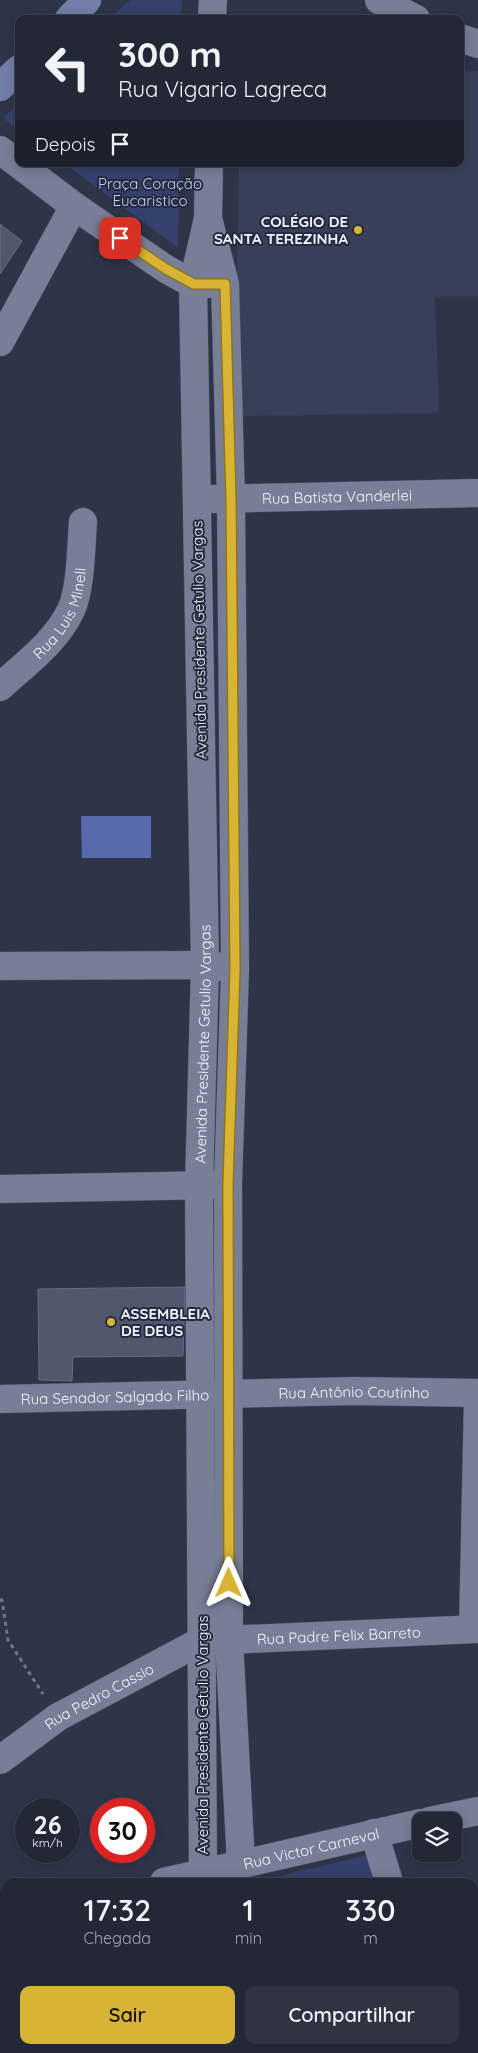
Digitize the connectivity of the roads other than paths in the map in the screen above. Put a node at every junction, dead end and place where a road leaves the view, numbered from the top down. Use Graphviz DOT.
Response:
graph roads {
  1 [pos="87,0"];
  2 [pos="213,0"];
  3 [pos="380,0"];
  4 [pos="73,15"];
  5 [pos="212,15"];
  6 [pos="408,15"];
  7 [pos="464,39"];
  8 [pos="478,44"];
  9 [pos="15,72"];
  10 [pos="0,87"];
  11 [pos="0,150"];
  12 [pos="15,161"];
  13 [pos="22,167"];
  14 [pos="209,167"];
  15 [pos="74,206"];
  16 [pos="208,218"];
  17 [pos="194,284"];
  18 [pos="225,284"];
  19 [pos="0,342"];
  20 [pos="478,493"];
  21 [pos="197,499"];
  22 [pos="231,499"];
  23 [pos="83,522"];
  24 [pos="0,687"];
  25 [pos="205,965"];
  26 [pos="0,966"];
  27 [pos="235,969"];
  28 [pos="228,1184"];
  29 [pos="198,1186"];
  30 [pos="0,1189"];
  31 [pos="478,1393"];
  32 [pos="200,1394"];
  33 [pos="230,1394"];
  34 [pos="0,1399"];
  35 [pos="478,1399"];
  36 [pos="475,1629"];
  37 [pos="229,1640"];
  38 [pos="201,1641"];
  39 [pos="0,1760"];
  40 [pos="478,1811"];
  41 [pos="462,1814"];
  42 [pos="412,1825"];
  43 [pos="374,1833"];
  44 [pos="240,1863"];
  45 [pos="203,1872"];
  46 [pos="180,1878"];
  47 [pos="388,1878"];
  1 -- 4 [label="street"];
  2 -- 5 [label="street"];
  3 -- 6 [label="street"];
  7 -- 8 [label="street"];
  9 -- 10 [label="street"];
  11 -- 12 [label="street"];
  13 -- 15 [label="street"];
  14 -- 16 [label="street, Avenida Presidente Getulio Vargas"];
  15 -- 17 [label="street"];
  15 -- 19 [label="street"];
  16 -- 17 [label="street, Avenida Presidente Getulio Vargas"];
  16 -- 18 [label="street, Avenida Presidente Getulio Vargas"];
  17 -- 18 [label="street"];
  17 -- 21 [label="street, Avenida Presidente Getulio Vargas"];
  18 -- 22 [label="street, Avenida Presidente Getulio Vargas"];
  20 -- 22 [label="street, Rua Batista Vanderlei"];
  21 -- 22 [label="street, Rua Batista Vanderlei"];
  21 -- 25 [label="street, Avenida Presidente Getulio Vargas"];
  22 -- 27 [label="street, Avenida Presidente Getulio Vargas"];
  23 -- 24 [label="street, Rua Luis Mineli"];
  25 -- 26 [label="street"];
  25 -- 27 [label="street"];
  25 -- 29 [label="street, Avenida Presidente Getulio Vargas"];
  27 -- 28 [label="street, Avenida Presidente Getulio Vargas"];
  28 -- 29 [label="street"];
  28 -- 33 [label="street, Avenida Presidente Getulio Vargas"];
  29 -- 30 [label="street"];
  29 -- 32 [label="street, Avenida Presidente Getulio Vargas"];
  31 -- 33 [label="street, Rua Antônio Coutinho"];
  32 -- 33 [label="street, Rua Senador Salgado Filho"];
  32 -- 34 [label="street, Rua Senador Salgado Filho"];
  32 -- 38 [label="street, Avenida Presidente Getulio Vargas"];
  33 -- 37 [label="street, Avenida Presidente Getulio Vargas"];
  35 -- 36 [label="street"];
  36 -- 37 [label="street, Rua Padre Felix Barreto"];
  37 -- 38 [label="street, Rua Padre Felix Barreto"];
  37 -- 44 [label="street, Avenida Presidente Getulio Vargas"];
  38 -- 39 [label="street, Rua Pedro Cassio"];
  38 -- 45 [label="street, Avenida Presidente Getulio Vargas"];
  40 -- 41 [label="street"];
  42 -- 43 [label="street, Rua Victor Carneval"];
  43 -- 44 [label="street, Rua Victor Carneval"];
  43 -- 47 [label="street"];
  44 -- 45 [label="street, Rua Victor Carneval"];
  45 -- 46 [label="street, Rua Victor Carneval"];
}
